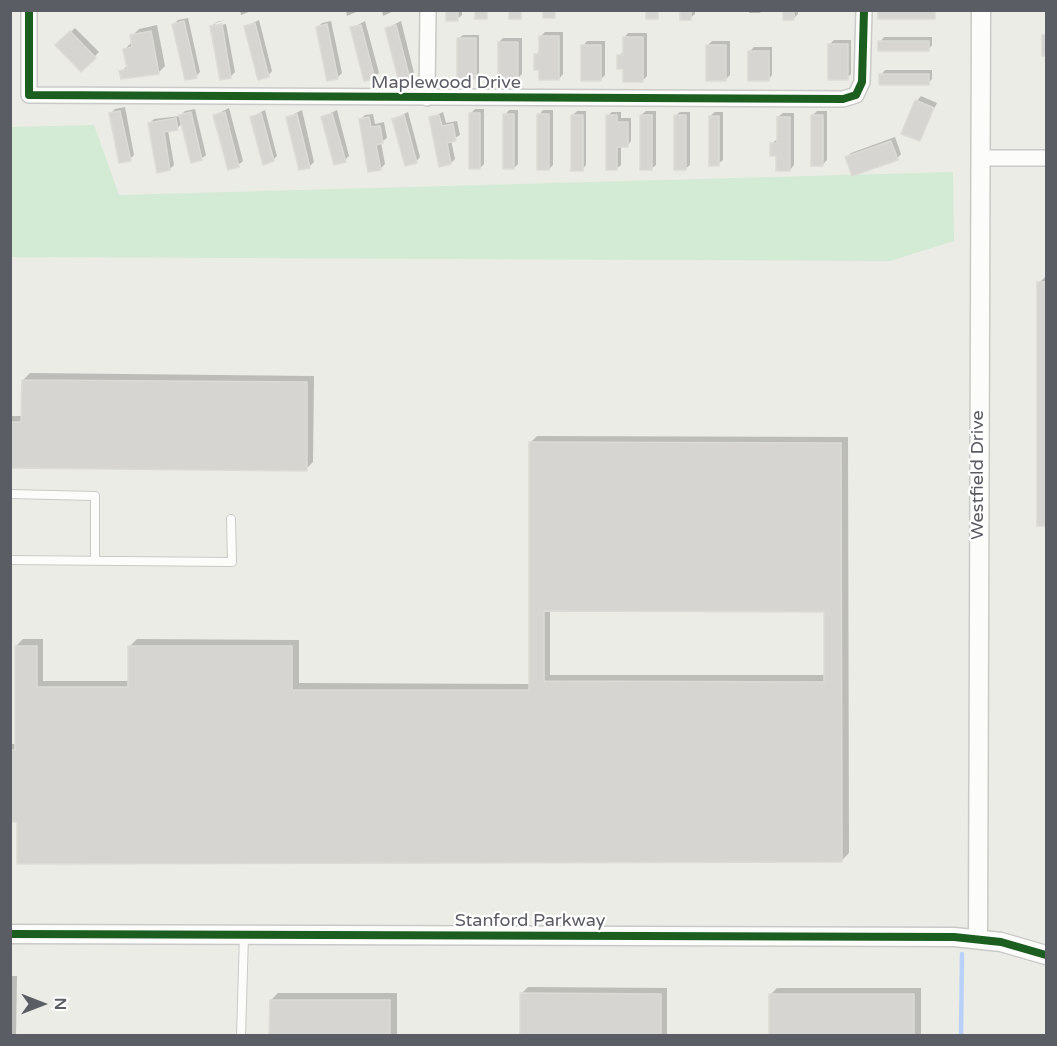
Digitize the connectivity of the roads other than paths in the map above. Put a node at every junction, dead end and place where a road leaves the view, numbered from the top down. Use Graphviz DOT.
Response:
graph roads {
  1 [pos="29,10"];
  2 [pos="428,10"];
  3 [pos="864,10"];
  4 [pos="981,10"];
  5 [pos="428,98"];
  6 [pos="982,159"];
  7 [pos="1047,159"];
  8 [pos="10,494"];
  9 [pos="231,519"];
  10 [pos="10,560"];
  11 [pos="95,561"];
  12 [pos="10,934"];
  13 [pos="244,935"];
  14 [pos="978,939"];
  15 [pos="1047,955"];
  16 [pos="241,1035"];
  1 -- 5 [label="street, Maplewood Drive"];
  2 -- 5 [label="street"];
  3 -- 5 [label="street, Maplewood Drive"];
  4 -- 6 [label="street, Westfield Drive"];
  6 -- 7 [label="street"];
  6 -- 14 [label="street, Westfield Drive"];
  8 -- 11 [label="lane"];
  9 -- 11 [label="lane"];
  10 -- 11 [label="lane"];
  12 -- 13 [label="street, Stanford Parkway"];
  13 -- 14 [label="street, Stanford Parkway"];
  13 -- 16 [label="lane"];
  14 -- 15 [label="street, Stanford Parkway"];
}
